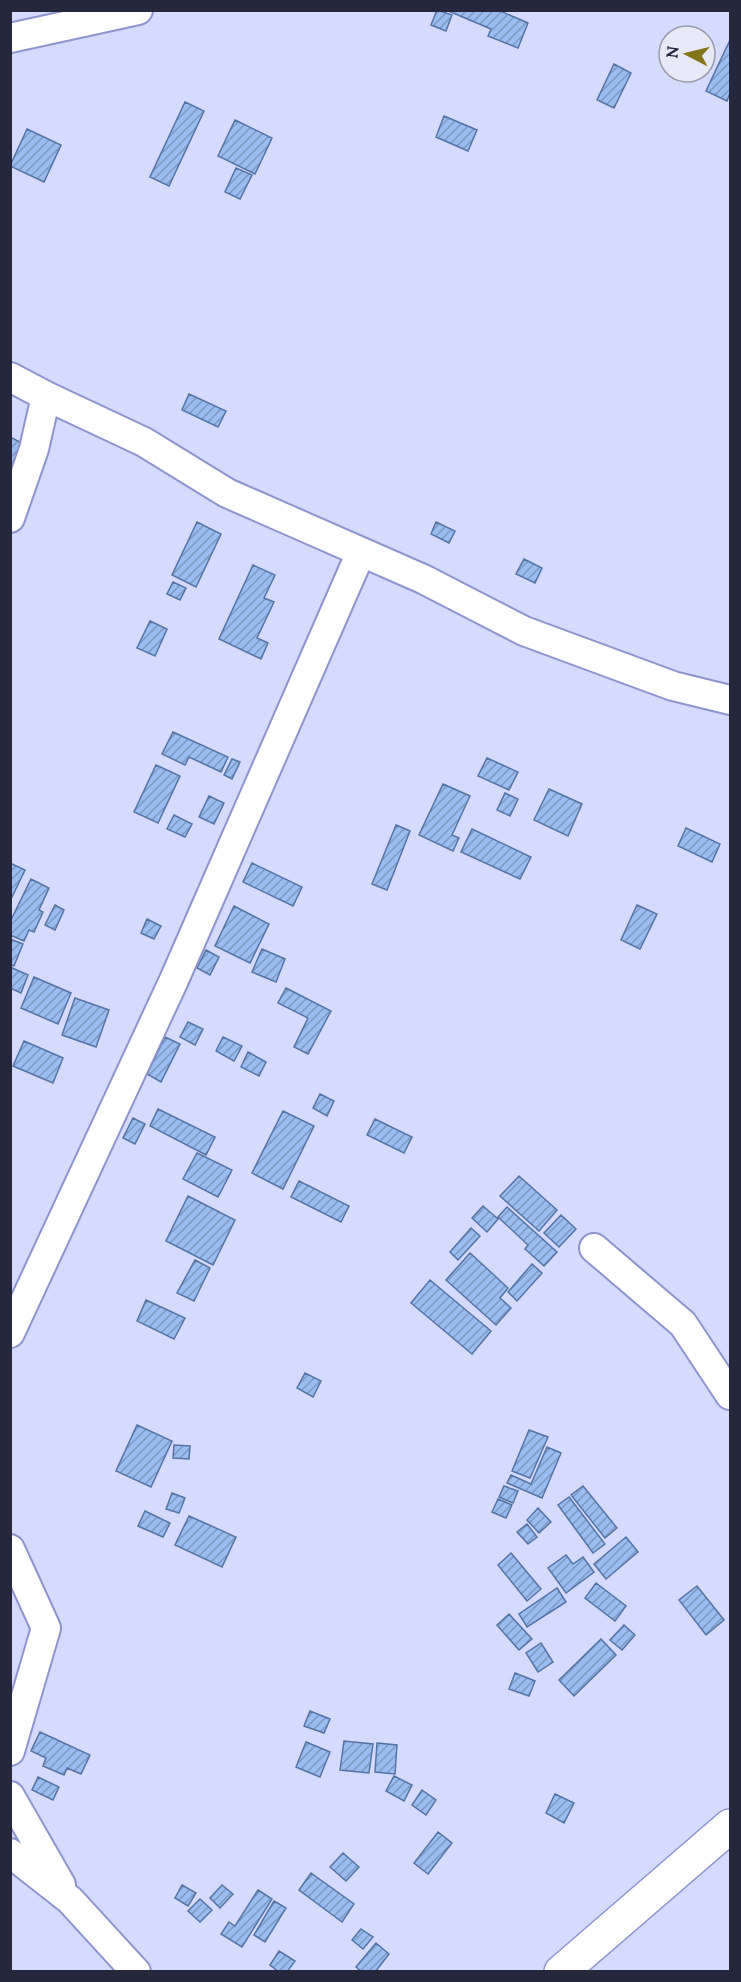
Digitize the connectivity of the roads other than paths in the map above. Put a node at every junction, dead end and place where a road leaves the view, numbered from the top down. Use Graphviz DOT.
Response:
graph roads {
  1 [pos="138,10"];
  2 [pos="10,38"];
  3 [pos="10,377"];
  4 [pos="46,396"];
  5 [pos="10,518"];
  6 [pos="361,552"];
  7 [pos="730,700"];
  8 [pos="594,1248"];
  9 [pos="10,1333"];
  10 [pos="730,1395"];
  11 [pos="10,1549"];
  12 [pos="10,1751"];
  13 [pos="10,1796"];
  14 [pos="730,1826"];
  15 [pos="10,1853"];
  16 [pos="70,1900"];
  17 [pos="136,1971"];
  18 [pos="561,1971"];
  1 -- 2 [label="street"];
  3 -- 4 [label="street"];
  4 -- 5 [label="street"];
  4 -- 6 [label="street"];
  6 -- 7 [label="street"];
  6 -- 9 [label="street"];
  8 -- 10 [label="street"];
  11 -- 12 [label="street"];
  13 -- 16 [label="street"];
  14 -- 18 [label="highway"];
  15 -- 16 [label="street"];
  16 -- 17 [label="street"];
}
